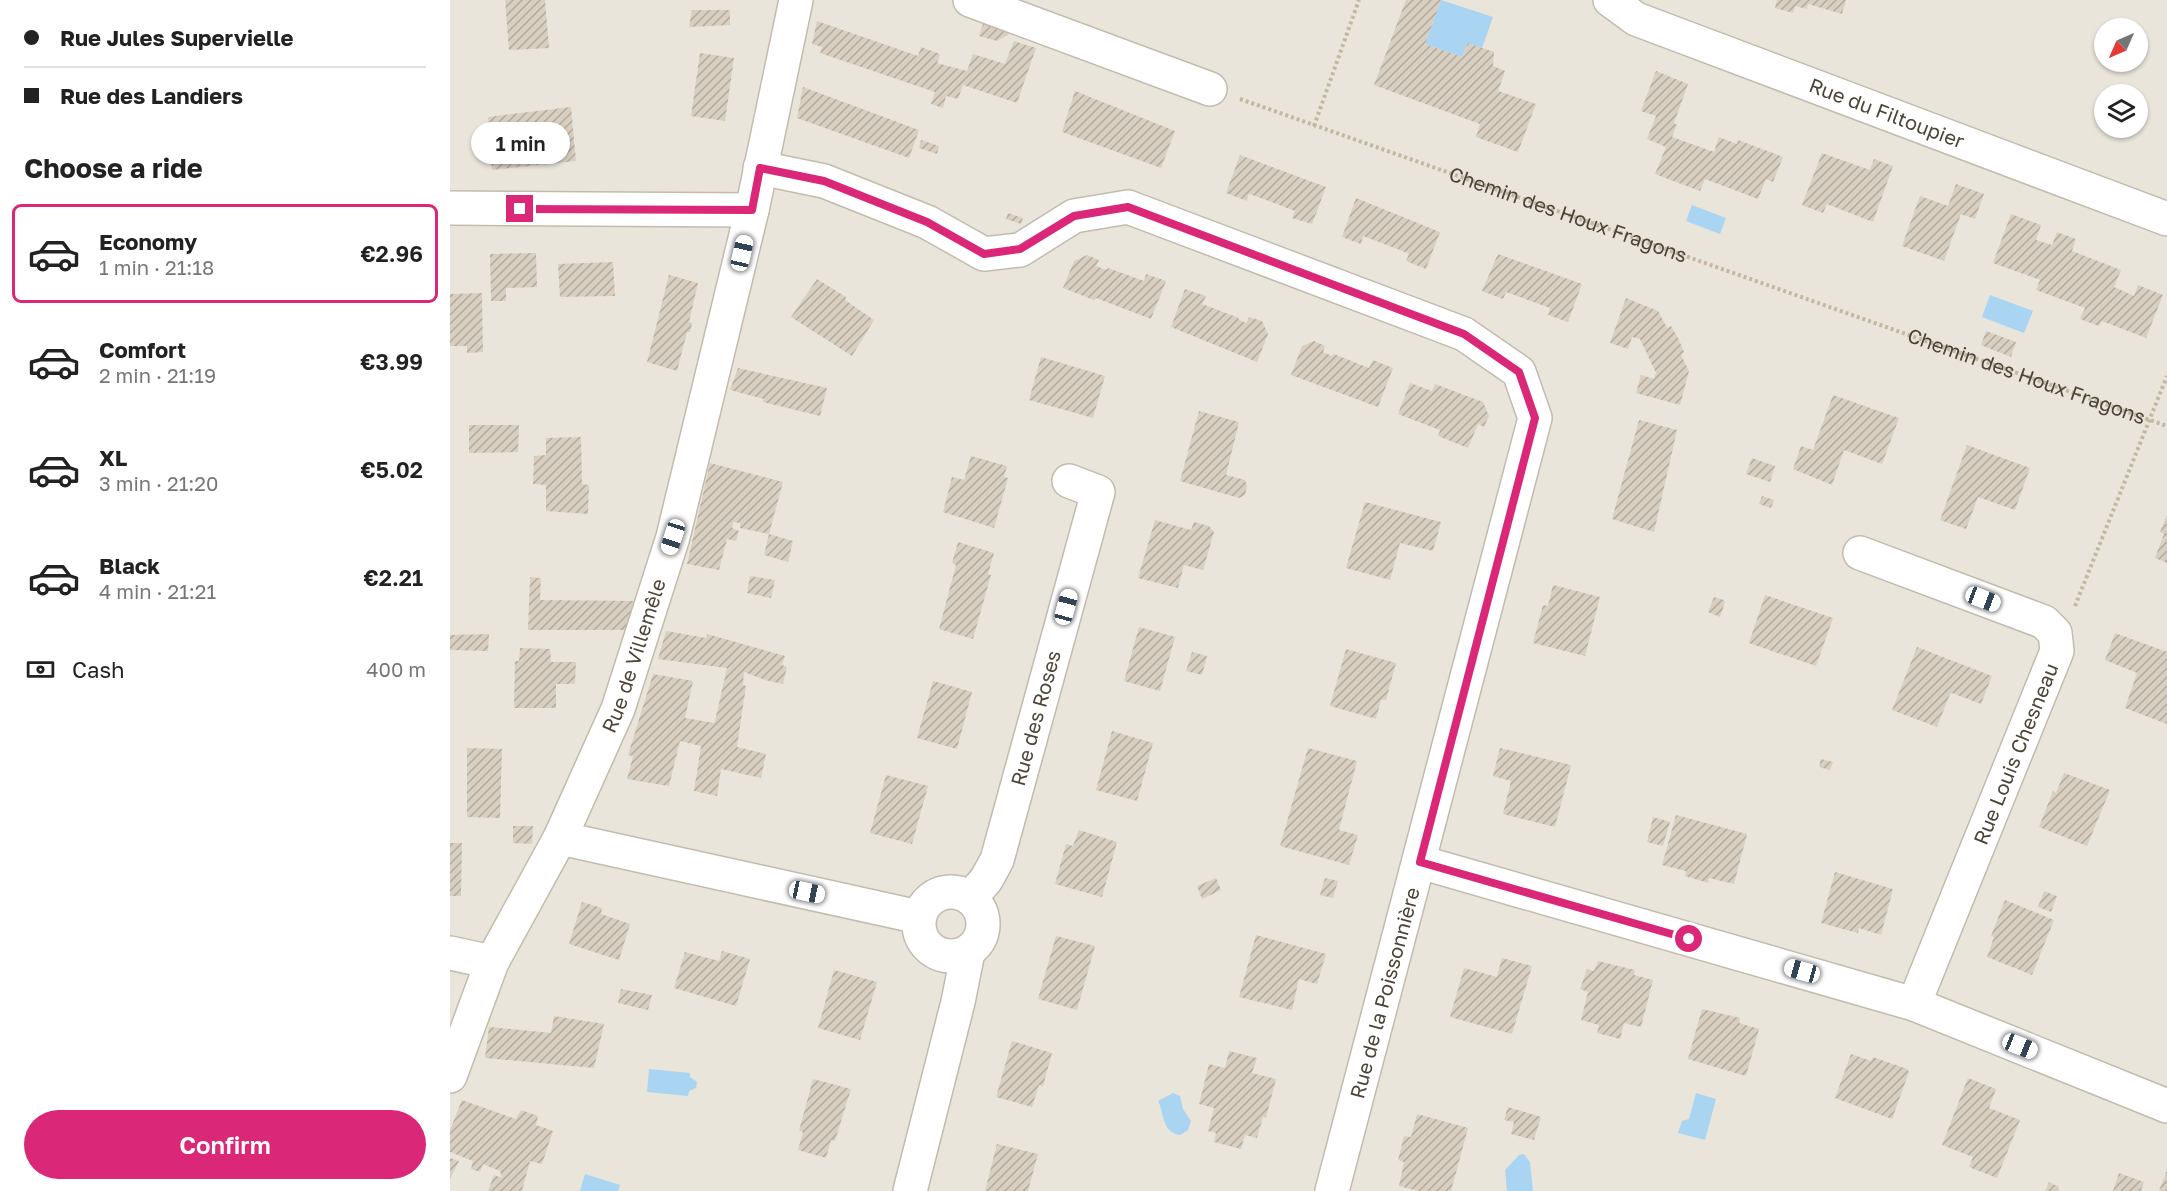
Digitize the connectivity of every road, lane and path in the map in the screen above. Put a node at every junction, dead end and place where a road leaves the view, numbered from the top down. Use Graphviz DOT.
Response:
graph roads {
  1 [pos="796,0"];
  2 [pos="970,0"];
  3 [pos="1359,0"];
  4 [pos="1610,0"];
  5 [pos="1210,89"];
  6 [pos="1314,126"];
  7 [pos="760,168"];
  8 [pos="450,208"];
  9 [pos="752,210"];
  10 [pos="2166,214"];
  11 [pos="2167,376"];
  12 [pos="2150,420"];
  13 [pos="2167,426"];
  14 [pos="1069,481"];
  15 [pos="1860,553"];
  16 [pos="2055,633"];
  17 [pos="560,838"];
  18 [pos="1420,862"];
  19 [pos="969,898"];
  20 [pos="919,917"];
  21 [pos="968,952"];
  22 [pos="450,953"];
  23 [pos="492,962"];
  24 [pos="1914,1004"];
  25 [pos="450,1076"];
  26 [pos="2167,1106"];
  27 [pos="910,1191"];
  28 [pos="1332,1191"];
  1 -- 7 [label="street, Rue de Villemêle"];
  2 -- 5 [label="street"];
  3 -- 6 [label="path"];
  4 -- 10 [label="street, Rue du Filtoupier"];
  5 -- 6 [label="path, Chemin des Houx Fragons"];
  6 -- 12 [label="path, Chemin des Houx Fragons"];
  7 -- 9 [label="street, Rue de Villemêle"];
  7 -- 18 [label="street, Rue de la Poissonnière"];
  8 -- 9 [label="street"];
  9 -- 17 [label="street, Rue de Villemêle"];
  11 -- 12 [label="path"];
  12 -- 13 [label="path, Chemin des Houx Fragons"];
  12 -- 16 [label="path"];
  14 -- 19 [label="street, Rue des Roses"];
  15 -- 16 [label="street"];
  16 -- 24 [label="street, Rue Louis Chesneau"];
  17 -- 20 [label="street"];
  17 -- 23 [label="street, Rue de Villemêle"];
  18 -- 24 [label="street"];
  18 -- 28 [label="street, Rue de la Poissonnière"];
  19 -- 20 [label="street"];
  19 -- 21 [label="street"];
  20 -- 21 [label="street"];
  21 -- 27 [label="street"];
  22 -- 23 [label="street"];
  23 -- 25 [label="street, Rue de Villemêle"];
  24 -- 26 [label="street"];
}
